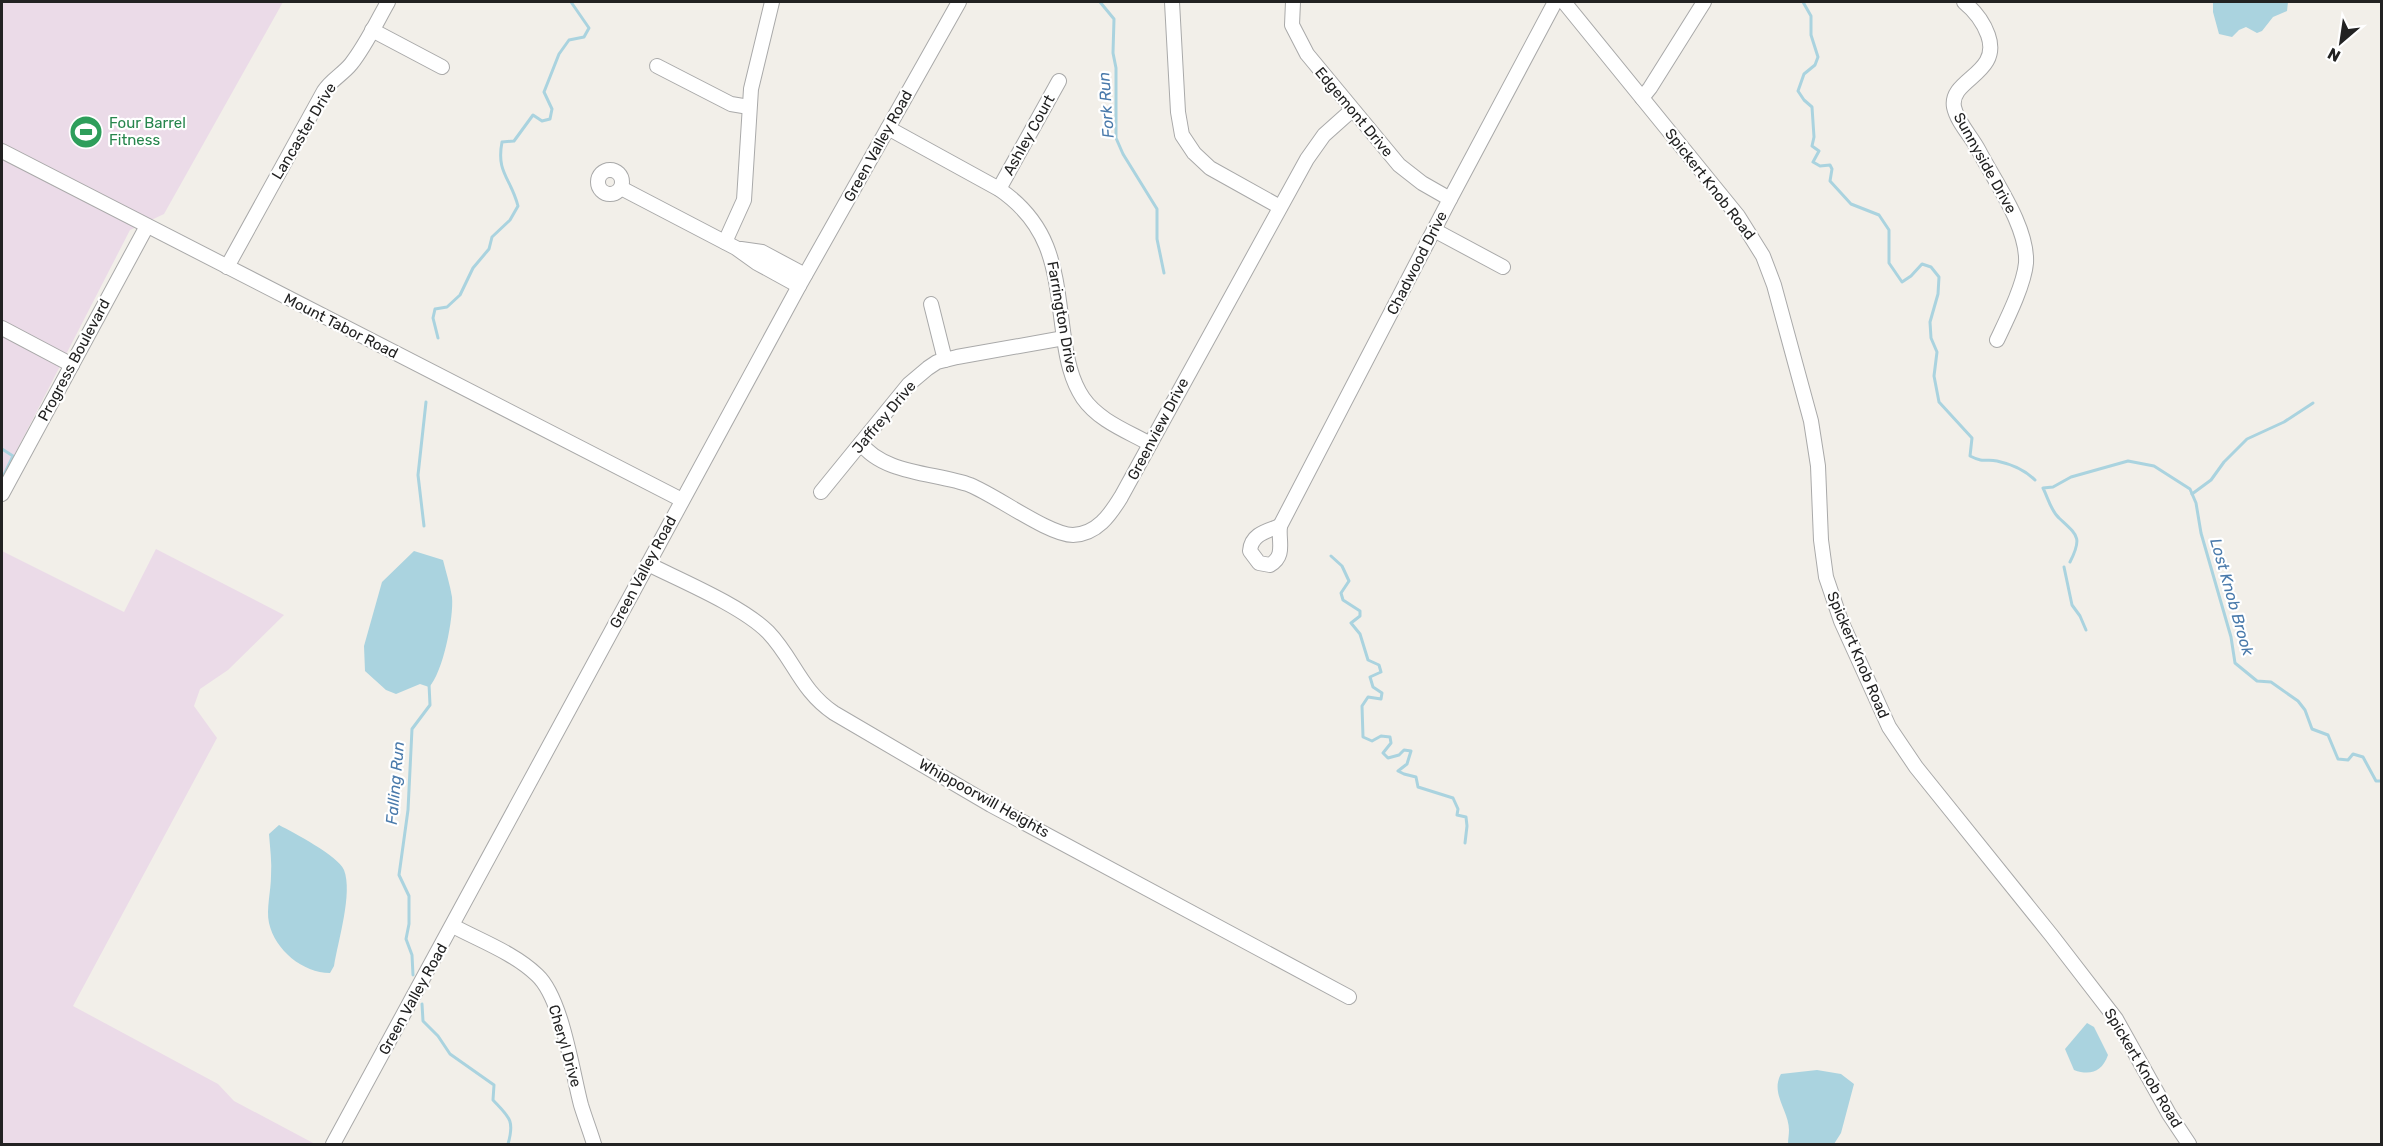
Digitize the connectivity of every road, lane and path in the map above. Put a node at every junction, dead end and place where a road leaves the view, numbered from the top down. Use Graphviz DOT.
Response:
graph roads {
  1 [pos="388,2"];
  2 [pos="772,2"];
  3 [pos="959,2"];
  4 [pos="1172,2"];
  5 [pos="1293,2"];
  6 [pos="1556,2"];
  7 [pos="1564,2"];
  8 [pos="1704,2"];
  9 [pos="1964,2"];
  10 [pos="372,30"];
  11 [pos="657,66"];
  12 [pos="442,67"];
  13 [pos="1059,81"];
  14 [pos="1642,98"];
  15 [pos="749,107"];
  16 [pos="1352,110"];
  17 [pos="888,128"];
  18 [pos="2,151"];
  19 [pos="621,188"];
  20 [pos="999,189"];
  21 [pos="1450,199"];
  22 [pos="1280,207"];
  23 [pos="147,226"];
  24 [pos="1434,230"];
  25 [pos="730,245"];
  26 [pos="227,267"];
  27 [pos="1503,267"];
  28 [pos="802,280"];
  29 [pos="932,304"];
  30 [pos="2,328"];
  31 [pos="1064,338"];
  32 [pos="1997,340"];
  33 [pos="945,360"];
  34 [pos="72,365"];
  35 [pos="861,443"];
  36 [pos="1150,444"];
  37 [pos="821,492"];
  38 [pos="2,494"];
  39 [pos="682,500"];
  40 [pos="1280,526"];
  41 [pos="648,564"];
  42 [pos="453,926"];
  43 [pos="1349,998"];
  44 [pos="333,1144"];
  45 [pos="594,1144"];
  46 [pos="2189,1144"];
  1 -- 10 [label="street, Lancaster Drive"];
  2 -- 15 [label="street"];
  3 -- 17 [label="street, Green Valley Road"];
  4 -- 22 [label="street"];
  5 -- 16 [label="street, Edgemont Drive"];
  6 -- 21 [label="street, Chadwood Drive"];
  7 -- 14 [label="street, Spickert Knob Road"];
  8 -- 14 [label="street"];
  9 -- 32 [label="street, Sunnyside Drive"];
  10 -- 12 [label="street"];
  10 -- 26 [label="street, Lancaster Drive"];
  11 -- 15 [label="street"];
  13 -- 20 [label="street, Ashley Court"];
  14 -- 46 [label="street, Spickert Knob Road"];
  15 -- 25 [label="street"];
  16 -- 21 [label="street, Edgemont Drive"];
  16 -- 22 [label="street, Greenview Drive"];
  17 -- 20 [label="street, Farrington Drive"];
  17 -- 28 [label="street, Green Valley Road"];
  18 -- 23 [label="street, Mount Tabor Road"];
  19 -- 25 [label="street"];
  20 -- 31 [label="street, Farrington Drive"];
  21 -- 24 [label="street, Chadwood Drive"];
  22 -- 36 [label="street, Greenview Drive"];
  23 -- 26 [label="street, Mount Tabor Road"];
  23 -- 34 [label="street, Progress Boulevard"];
  24 -- 27 [label="street"];
  24 -- 40 [label="street, Chadwood Drive"];
  25 -- 28 [label="street"];
  26 -- 39 [label="street, Mount Tabor Road"];
  28 -- 39 [label="street, Green Valley Road"];
  29 -- 33 [label="street"];
  30 -- 34 [label="street"];
  31 -- 33 [label="street, Jaffrey Drive"];
  31 -- 36 [label="street, Farrington Drive"];
  33 -- 35 [label="street, Jaffrey Drive"];
  34 -- 38 [label="street, Progress Boulevard"];
  35 -- 36 [label="street, Greenview Drive"];
  35 -- 37 [label="street, Jaffrey Drive"];
  39 -- 41 [label="street, Green Valley Road"];
  41 -- 42 [label="street, Green Valley Road"];
  41 -- 43 [label="street, Whippoorwill Heights"];
  42 -- 44 [label="street, Green Valley Road"];
  42 -- 45 [label="street, Cheryl Drive"];
}
